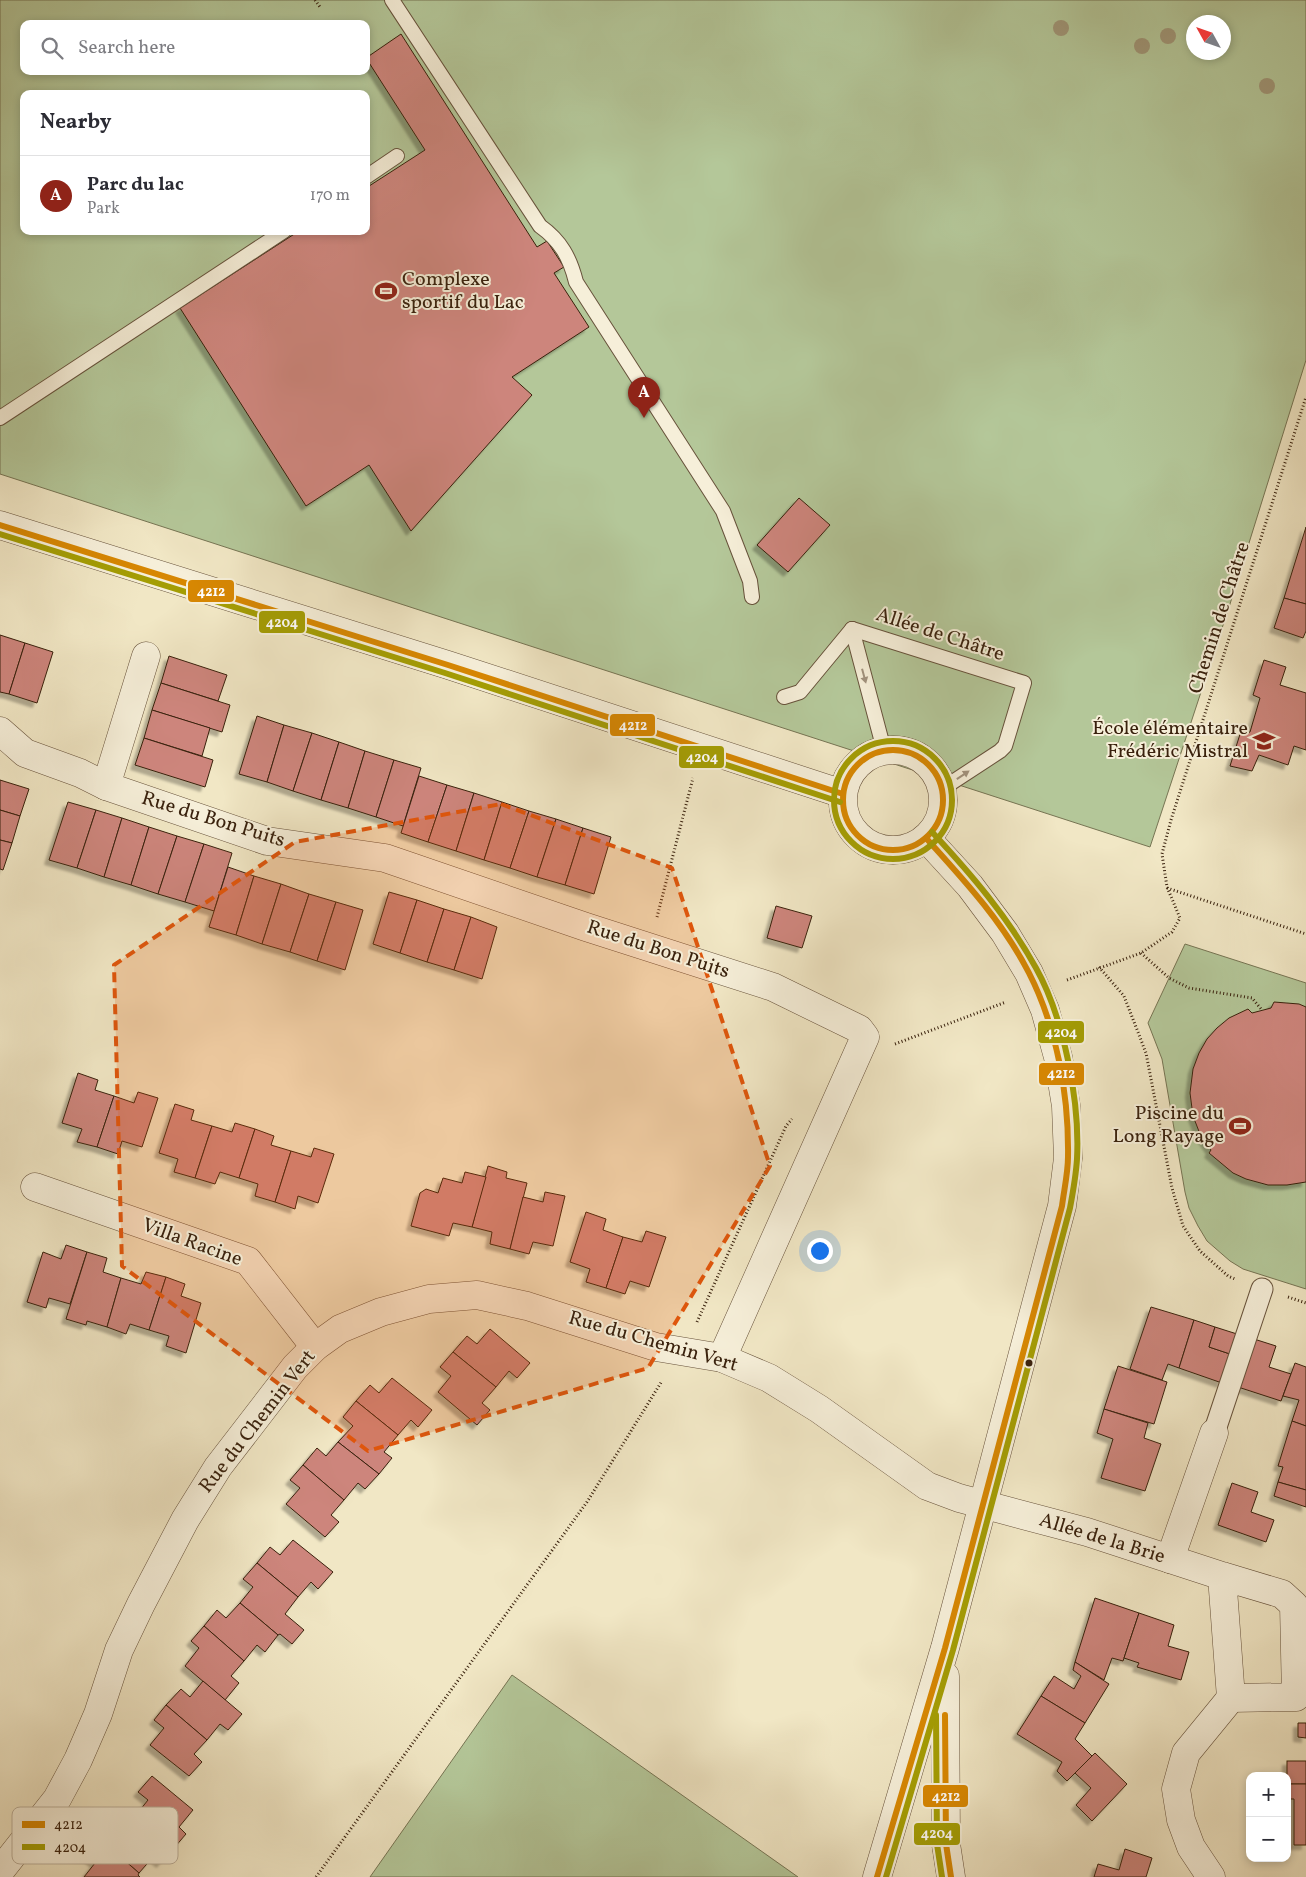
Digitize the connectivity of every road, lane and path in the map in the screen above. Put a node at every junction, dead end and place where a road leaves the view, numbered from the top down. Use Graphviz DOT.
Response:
graph roads {
  1 [pos="315,0"];
  2 [pos="392,0"];
  3 [pos="320,7"];
  4 [pos="397,156"];
  5 [pos="370,174"];
  6 [pos="278,235"];
  7 [pos="1306,398"];
  8 [pos="0,418"];
  9 [pos="0,525"];
  10 [pos="752,597"];
  11 [pos="852,629"];
  12 [pos="146,656"];
  13 [pos="784,697"];
  14 [pos="0,731"];
  15 [pos="884,750"];
  16 [pos="694,776"];
  17 [pos="106,786"];
  18 [pos="942,789"];
  19 [pos="844,794"];
  20 [pos="926,838"];
  21 [pos="1167,888"];
  22 [pos="1306,934"];
  23 [pos="649,947"];
  24 [pos="1141,953"];
  25 [pos="1099,967"];
  26 [pos="1062,982"];
  27 [pos="1006,1002"];
  28 [pos="1262,1010"];
  29 [pos="865,1037"];
  30 [pos="792,1118"];
  31 [pos="35,1187"];
  32 [pos="1262,1289"];
  33 [pos="1306,1303"];
  34 [pos="315,1346"];
  35 [pos="680,1352"];
  36 [pos="722,1358"];
  37 [pos="1214,1433"];
  38 [pos="982,1504"];
  39 [pos="1170,1559"];
  40 [pos="1222,1576"];
  41 [pos="945,1648"];
  42 [pos="1231,1698"];
  43 [pos="51,1807"];
  44 [pos="12,1856"];
  45 [pos="0,1871"];
  46 [pos="316,1877"];
  47 [pos="878,1877"];
  48 [pos="950,1877"];
  49 [pos="1211,1877"];
  1 -- 3 [label="path"];
  2 -- 10 [label="lane"];
  4 -- 5 [label="lane"];
  6 -- 8 [label="lane"];
  7 -- 21 [label="path, Chemin de Châtre"];
  9 -- 19 [label="street"];
  11 -- 13 [label="lane, Allée de Châtre"];
  11 -- 15 [label="lane, one-way"];
  18 -- 11 [label="lane, Allée de Châtre, one-way"];
  12 -- 17 [label="street"];
  14 -- 17 [label="street, Rue du Bon Puits"];
  15 -- 18 [label="street"];
  15 -- 19 [label="street"];
  16 -- 23 [label="path"];
  17 -- 23 [label="street, Rue du Bon Puits"];
  18 -- 20 [label="street"];
  19 -- 20 [label="street"];
  20 -- 38 [label="street"];
  21 -- 22 [label="path"];
  21 -- 24 [label="path, Chemin de Châtre"];
  23 -- 29 [label="street, Rue du Bon Puits"];
  24 -- 25 [label="path, Chemin de Châtre"];
  24 -- 28 [label="path"];
  25 -- 26 [label="path, Chemin de Châtre"];
  25 -- 32 [label="path"];
  27 -- 29 [label="path"];
  29 -- 36 [label="street"];
  30 -- 35 [label="path"];
  31 -- 34 [label="street, Villa Racine"];
  32 -- 33 [label="path"];
  32 -- 37 [label="street"];
  34 -- 35 [label="street, Rue du Chemin Vert"];
  34 -- 43 [label="street, Rue du Chemin Vert"];
  35 -- 36 [label="street, Rue du Chemin Vert"];
  35 -- 46 [label="path"];
  36 -- 38 [label="street, Rue du Chemin Vert"];
  37 -- 39 [label="street"];
  38 -- 39 [label="street, Allée de la Brie"];
  38 -- 41 [label="street"];
  39 -- 40 [label="street, Allée de la Brie"];
  40 -- 42 [label="street"];
  40 -- 42 [label="street, Allée de la Brie"];
  41 -- 47 [label="street"];
  41 -- 48 [label="street"];
  42 -- 49 [label="street"];
  44 -- 45 [label="street, Rue du Chemin Vert"];
}
